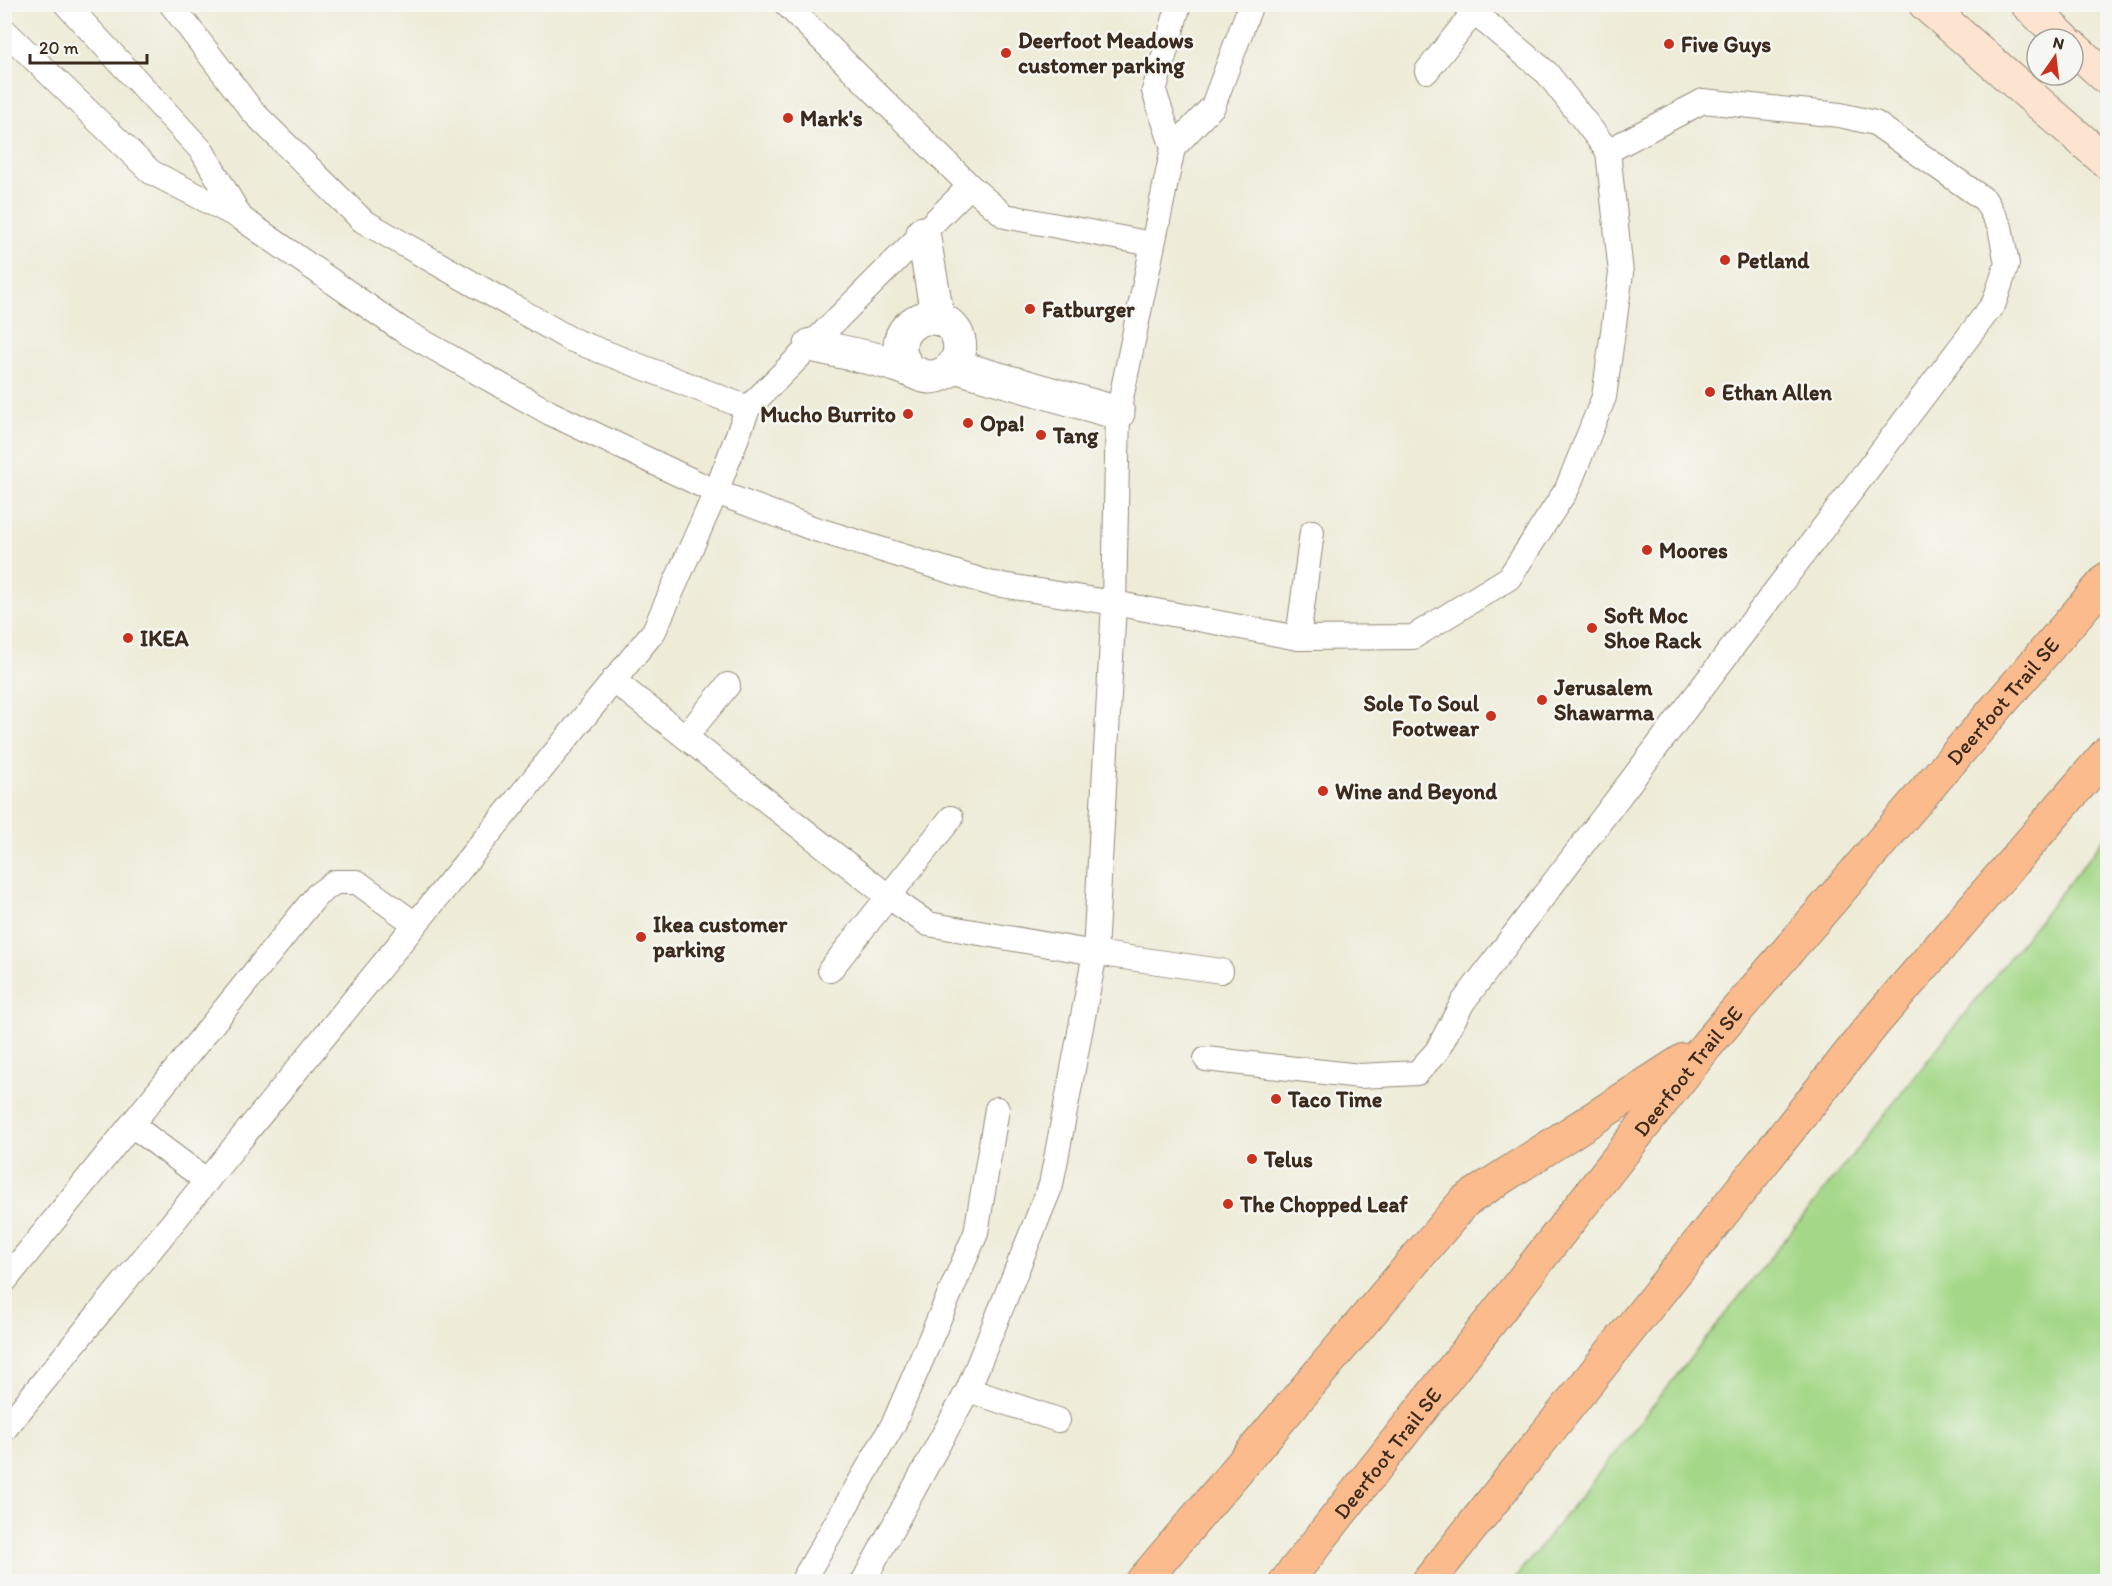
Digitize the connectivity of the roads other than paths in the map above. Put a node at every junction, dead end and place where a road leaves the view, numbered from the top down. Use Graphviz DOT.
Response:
graph roads {
  1 [pos="66,4"];
  2 [pos="171,4"];
  3 [pos="786,4"];
  4 [pos="1179,4"];
  5 [pos="1251,4"];
  6 [pos="1925,4"];
  7 [pos="2027,4"];
  8 [pos="1469,8"];
  9 [pos="2051,27"];
  10 [pos="4,30"];
  11 [pos="2085,58"];
  12 [pos="1427,71"];
  13 [pos="2108,79"];
  14 [pos="1173,148"];
  15 [pos="1608,151"];
  16 [pos="2108,163"];
  17 [pos="970,186"];
  18 [pos="241,218"];
  19 [pos="923,233"];
  20 [pos="1152,244"];
  21 [pos="938,319"];
  22 [pos="811,345"];
  23 [pos="954,366"];
  24 [pos="909,369"];
  25 [pos="748,408"];
  26 [pos="1118,413"];
  27 [pos="716,492"];
  28 [pos="1312,532"];
  29 [pos="2108,578"];
  30 [pos="1114,603"];
  31 [pos="1298,638"];
  32 [pos="613,680"];
  33 [pos="728,685"];
  34 [pos="686,736"];
  35 [pos="2108,752"];
  36 [pos="951,819"];
  37 [pos="889,897"];
  38 [pos="415,924"];
  39 [pos="1095,953"];
  40 [pos="830,970"];
  41 [pos="1221,971"];
  42 [pos="1706,1046"];
  43 [pos="1206,1059"];
  44 [pos="997,1109"];
  45 [pos="132,1125"];
  46 [pos="207,1180"];
  47 [pos="4,1282"];
  48 [pos="968,1390"];
  49 [pos="1058,1420"];
  50 [pos="4,1430"];
  51 [pos="802,1581"];
  52 [pos="863,1581"];
  53 [pos="1142,1581"];
  54 [pos="1286,1581"];
  55 [pos="1428,1581"];
  1 -- 18 [label="lane"];
  2 -- 25 [label="lane"];
  3 -- 17 [label="lane"];
  4 -- 14 [label="lane"];
  5 -- 14 [label="lane"];
  6 -- 16 [label="street"];
  7 -- 9 [label="street"];
  8 -- 12 [label="lane"];
  8 -- 15 [label="lane"];
  10 -- 18 [label="lane"];
  11 -- 13 [label="street"];
  14 -- 20 [label="lane"];
  15 -- 31 [label="lane"];
  15 -- 43 [label="lane"];
  17 -- 19 [label="lane"];
  17 -- 20 [label="lane"];
  18 -- 27 [label="lane"];
  19 -- 21 [label="street"];
  19 -- 22 [label="lane"];
  20 -- 26 [label="lane"];
  21 -- 23 [label="street"];
  21 -- 24 [label="street"];
  22 -- 24 [label="street"];
  22 -- 25 [label="lane"];
  23 -- 24 [label="street"];
  23 -- 26 [label="street"];
  25 -- 27 [label="lane"];
  26 -- 30 [label="lane"];
  27 -- 30 [label="lane"];
  27 -- 32 [label="lane"];
  28 -- 31 [label="lane"];
  29 -- 42 [label="highway, Deerfoot Trail SE"];
  30 -- 31 [label="lane"];
  30 -- 39 [label="lane"];
  32 -- 34 [label="lane"];
  32 -- 38 [label="lane"];
  33 -- 34 [label="lane"];
  34 -- 37 [label="lane"];
  35 -- 55 [label="highway"];
  36 -- 37 [label="lane"];
  37 -- 39 [label="lane"];
  37 -- 40 [label="lane"];
  38 -- 45 [label="lane"];
  38 -- 46 [label="lane"];
  39 -- 41 [label="lane"];
  39 -- 48 [label="lane"];
  42 -- 53 [label="highway"];
  42 -- 54 [label="highway, Deerfoot Trail SE"];
  44 -- 51 [label="lane"];
  45 -- 46 [label="lane"];
  45 -- 47 [label="lane"];
  46 -- 50 [label="lane"];
  48 -- 49 [label="lane"];
  48 -- 52 [label="lane"];
}
